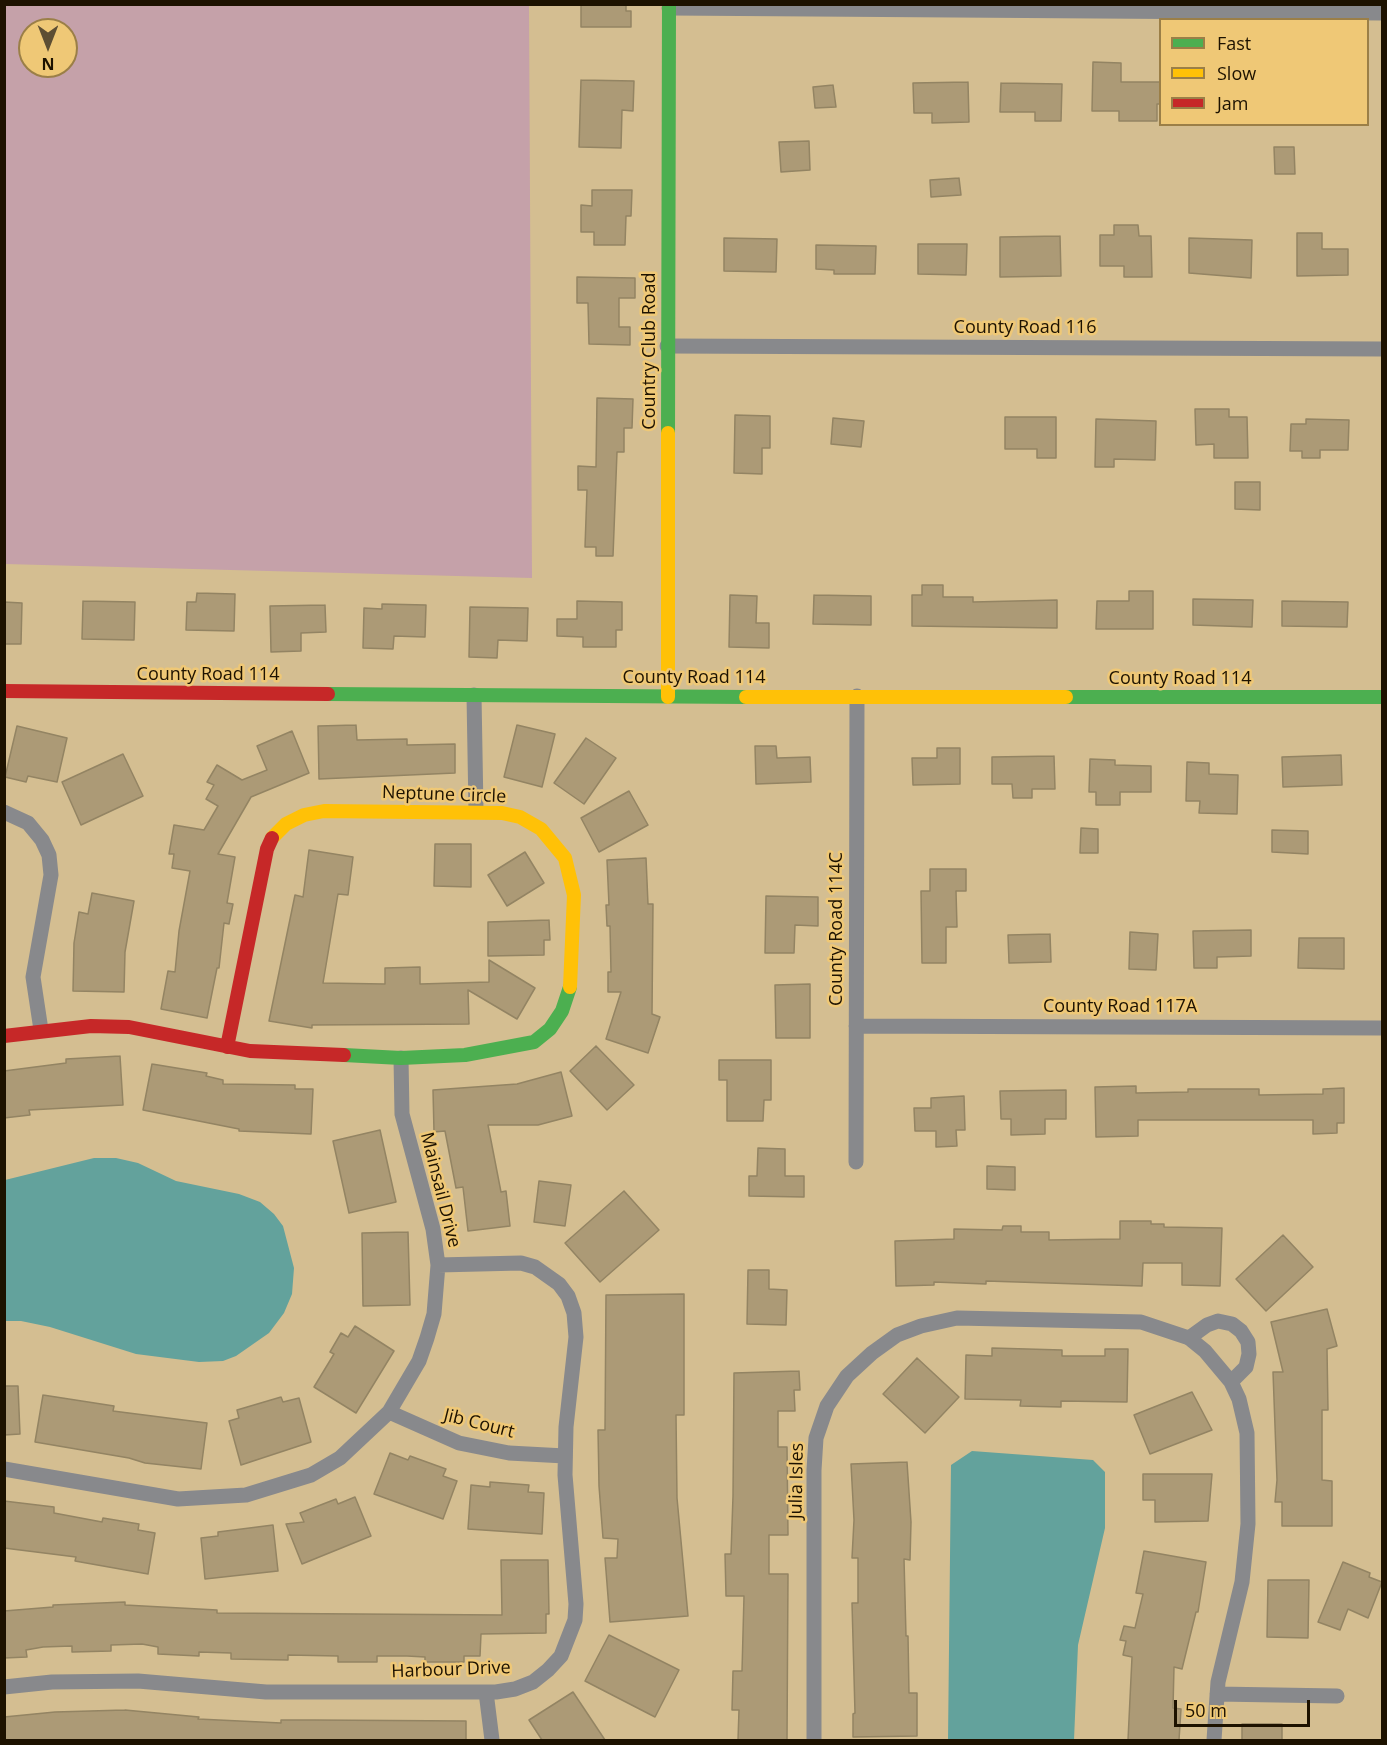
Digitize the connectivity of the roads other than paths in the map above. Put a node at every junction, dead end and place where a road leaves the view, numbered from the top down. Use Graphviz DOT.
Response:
graph roads {
  1 [pos="669,6"];
  2 [pos="1383,13"];
  3 [pos="667,346"];
  4 [pos="1383,349"];
  5 [pos="4,691"];
  6 [pos="474,695"];
  7 [pos="857,696"];
  8 [pos="668,697"];
  9 [pos="1383,697"];
  10 [pos="476,811"];
  11 [pos="4,812"];
  12 [pos="856,1026"];
  13 [pos="1383,1028"];
  14 [pos="41,1030"];
  15 [pos="4,1036"];
  16 [pos="227,1047"];
  17 [pos="401,1058"];
  18 [pos="856,1162"];
  19 [pos="438,1265"];
  20 [pos="1189,1338"];
  21 [pos="1231,1383"];
  22 [pos="389,1412"];
  23 [pos="565,1456"];
  24 [pos="4,1469"];
  25 [pos="4,1687"];
  26 [pos="486,1692"];
  27 [pos="1217,1694"];
  28 [pos="1337,1696"];
  29 [pos="492,1740"];
  30 [pos="814,1740"];
  31 [pos="1214,1740"];
  1 -- 2 [label="street"];
  1 -- 3 [label="street, Country Club Road"];
  3 -- 4 [label="street, County Road 116"];
  3 -- 8 [label="street, Country Club Road"];
  5 -- 6 [label="street, County Road 114"];
  6 -- 8 [label="street, County Road 114"];
  6 -- 10 [label="street"];
  7 -- 8 [label="street, County Road 114"];
  7 -- 9 [label="street, County Road 114"];
  7 -- 12 [label="street, County Road 114C"];
  10 -- 16 [label="street, Neptune Circle"];
  10 -- 17 [label="street, Neptune Circle"];
  11 -- 14 [label="street"];
  12 -- 13 [label="street, County Road 117A"];
  12 -- 18 [label="street, County Road 114C"];
  14 -- 15 [label="street, Neptune Circle"];
  14 -- 16 [label="street, Neptune Circle"];
  16 -- 17 [label="street, Neptune Circle"];
  17 -- 19 [label="street, Mainsail Drive"];
  19 -- 22 [label="street, Mainsail Drive"];
  19 -- 23 [label="street, Harbour Drive"];
  20 -- 21 [label="street, Julia Isles"];
  20 -- 21 [label="street"];
  20 -- 30 [label="street, Julia Isles"];
  21 -- 27 [label="street, Julia Isles"];
  22 -- 23 [label="street, Jib Court"];
  22 -- 24 [label="street, Mainsail Drive"];
  23 -- 26 [label="street, Harbour Drive"];
  25 -- 26 [label="street, Harbour Drive"];
  26 -- 29 [label="street"];
  27 -- 28 [label="street"];
  27 -- 31 [label="street, Julia Isles"];
}
